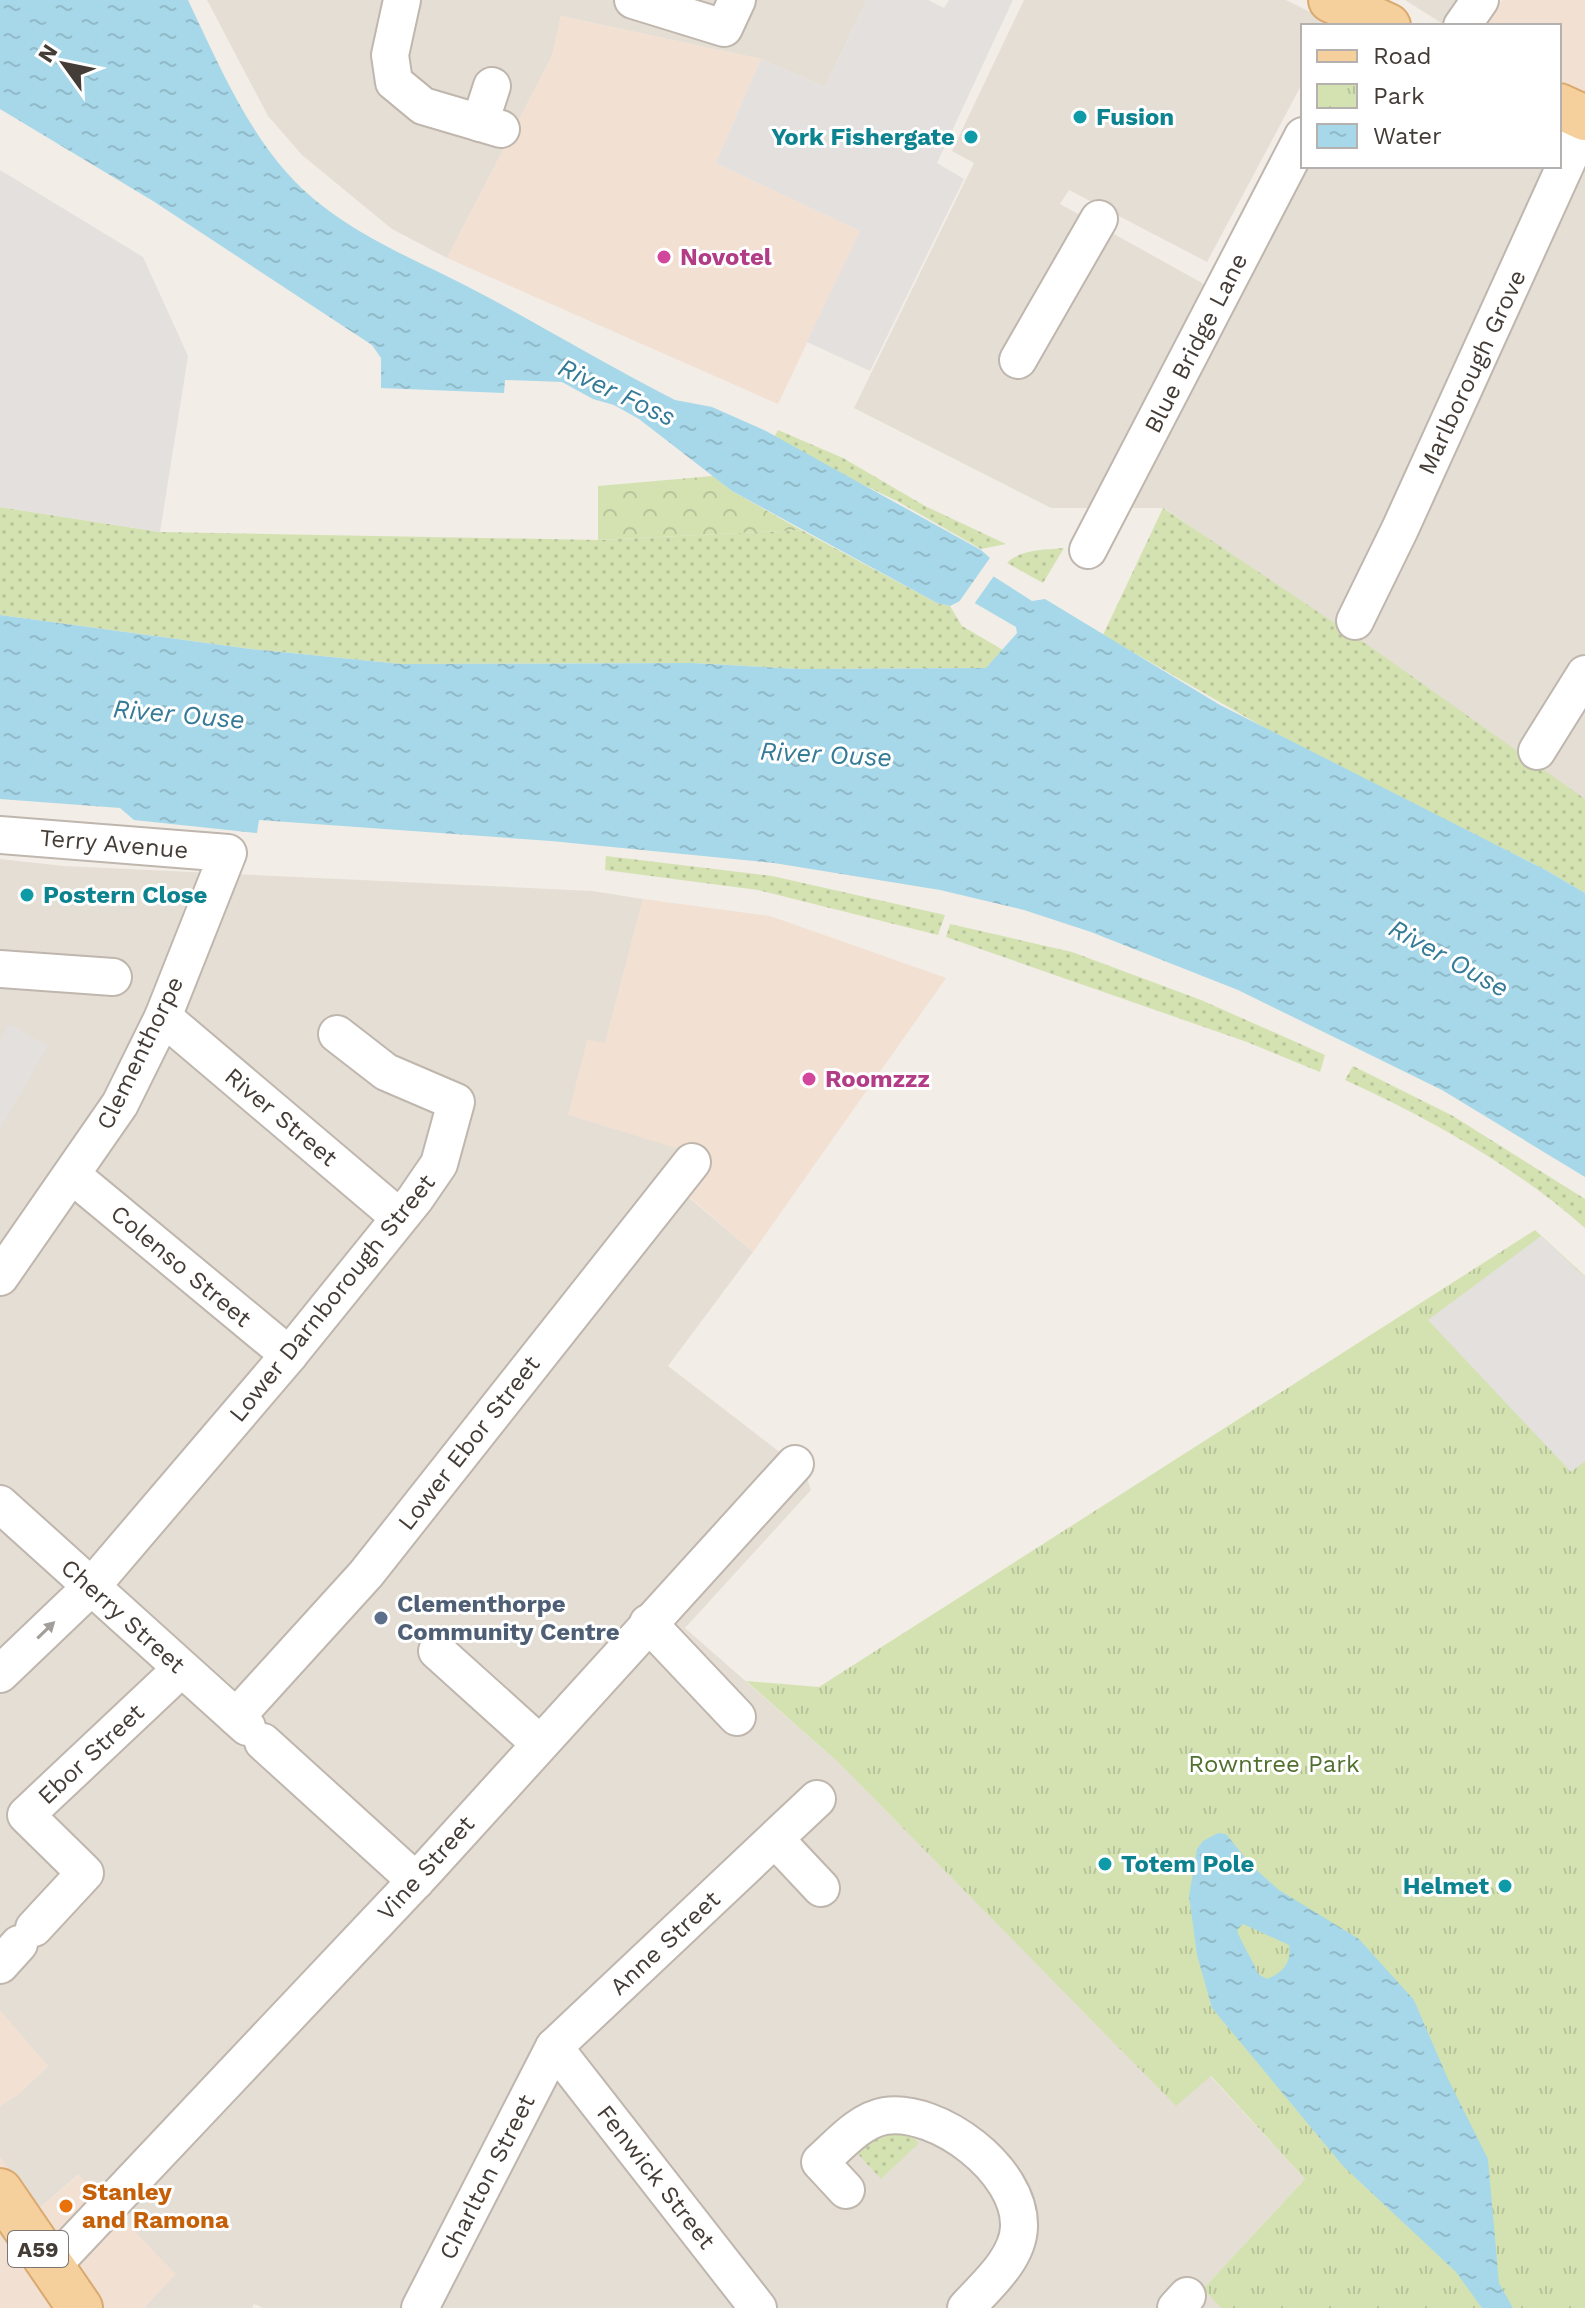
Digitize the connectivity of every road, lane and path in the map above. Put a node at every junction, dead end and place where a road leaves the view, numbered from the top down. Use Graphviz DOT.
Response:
graph roads {
  1 [pos="402,0"];
  2 [pos="633,0"];
  3 [pos="737,0"];
  4 [pos="1480,0"];
  5 [pos="1463,24"];
  6 [pos="492,86"];
  7 [pos="1561,107"];
  8 [pos="1585,120"];
  9 [pos="1301,140"];
  10 [pos="1099,219"];
  11 [pos="1018,360"];
  12 [pos="1088,550"];
  13 [pos="1355,621"];
  14 [pos="1585,674"];
  15 [pos="1537,751"];
  16 [pos="0,835"];
  17 [pos="228,853"];
  18 [pos="0,969"];
  19 [pos="113,977"];
  20 [pos="163,1017"];
  21 [pos="337,1034"];
  22 [pos="692,1162"];
  23 [pos="73,1176"];
  24 [pos="399,1217"];
  25 [pos="0,1277"];
  26 [pos="289,1355"];
  27 [pos="795,1464"];
  28 [pos="0,1504"];
  29 [pos="91,1587"];
  30 [pos="648,1623"];
  31 [pos="437,1651"];
  32 [pos="181,1669"];
  33 [pos="0,1674"];
  34 [pos="737,1717"];
  35 [pos="248,1728"];
  36 [pos="539,1743"];
  37 [pos="817,1799"];
  38 [pos="775,1839"];
  39 [pos="416,1881"];
  40 [pos="821,1888"];
  41 [pos="18,1946"];
  42 [pos="554,2047"];
  43 [pos="846,2190"];
  44 [pos="0,2191"];
  45 [pos="50,2268"];
  46 [pos="80,2308"];
  47 [pos="420,2308"];
  48 [pos="758,2308"];
  49 [pos="966,2308"];
  1 -- 6 [label="street"];
  2 -- 3 [label="street"];
  4 -- 5 [label="street"];
  7 -- 8 [label="main road"];
  8 -- 13 [label="street, Marlborough Grove"];
  9 -- 12 [label="street, Blue Bridge Lane"];
  10 -- 11 [label="street"];
  14 -- 15 [label="street"];
  16 -- 17 [label="street, Terry Avenue"];
  17 -- 20 [label="street, Clementhorpe"];
  18 -- 19 [label="street"];
  20 -- 23 [label="street, Clementhorpe"];
  20 -- 24 [label="street, River Street"];
  21 -- 24 [label="street, Lower Darnborough Street"];
  22 -- 35 [label="street, Lower Ebor Street"];
  23 -- 25 [label="street, Clementhorpe"];
  23 -- 26 [label="street, Colenso Street"];
  24 -- 26 [label="street, Lower Darnborough Street"];
  26 -- 29 [label="street, Lower Darnborough Street"];
  27 -- 30 [label="street, Vine Street"];
  28 -- 29 [label="street, Cherry Street"];
  29 -- 32 [label="street, Cherry Street"];
  33 -- 29 [label="street, Lower Darnborough Street, one-way"];
  30 -- 34 [label="street"];
  30 -- 36 [label="street, Vine Street"];
  31 -- 36 [label="street"];
  32 -- 35 [label="street, Cherry Street"];
  32 -- 41 [label="street, Ebor Street"];
  35 -- 39 [label="street, Cherry Street"];
  36 -- 39 [label="street, Vine Street"];
  37 -- 38 [label="street, Anne Street"];
  38 -- 40 [label="street"];
  38 -- 42 [label="street, Anne Street"];
  39 -- 45 [label="street, Vine Street"];
  42 -- 47 [label="street, Charlton Street"];
  42 -- 48 [label="street, Fenwick Street"];
  43 -- 49 [label="street"];
  44 -- 45 [label="main road, A59"];
  45 -- 46 [label="main road, A59"];
}
